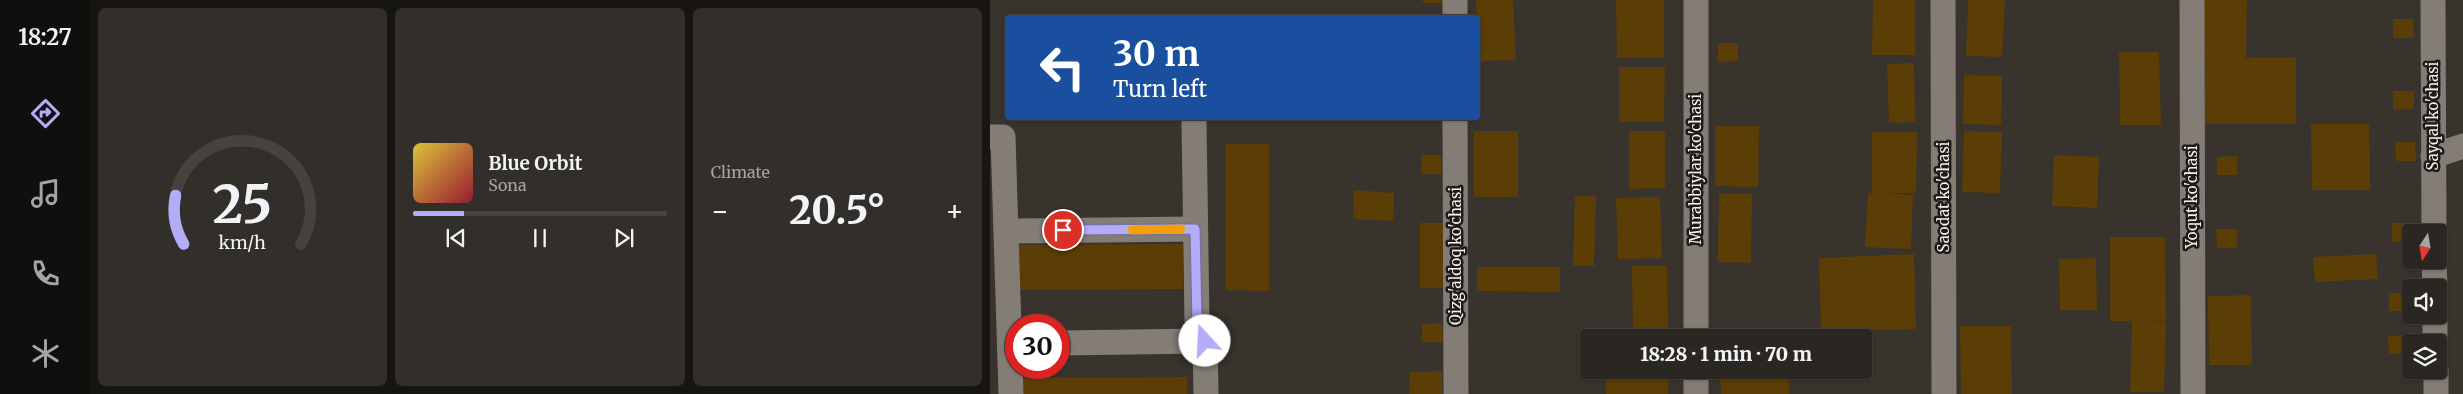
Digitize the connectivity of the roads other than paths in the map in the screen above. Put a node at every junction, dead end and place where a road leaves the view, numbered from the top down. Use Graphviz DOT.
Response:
graph roads {
  1 [pos="1455,0"];
  2 [pos="1696,0"];
  3 [pos="1943,0"];
  4 [pos="2192,0"];
  5 [pos="2433,0"];
  6 [pos="1455,15"];
  7 [pos="1455,120"];
  8 [pos="1194,122"];
  9 [pos="990,137"];
  10 [pos="2463,146"];
  11 [pos="2433,156"];
  12 [pos="2434,224"];
  13 [pos="1195,229"];
  14 [pos="1007,231"];
  15 [pos="1012,314"];
  16 [pos="1696,329"];
  17 [pos="1205,341"];
  18 [pos="1070,343"];
  19 [pos="1012,379"];
  20 [pos="1696,379"];
  21 [pos="2436,379"];
  22 [pos="1011,394"];
  23 [pos="1206,394"];
  24 [pos="1456,394"];
  25 [pos="1696,394"];
  26 [pos="1944,394"];
  27 [pos="2193,394"];
  28 [pos="2436,394"];
  1 -- 6 [label="street"];
  2 -- 16 [label="street, Murabbiylar ko'chasi"];
  3 -- 26 [label="street, Saodat ko'chasi"];
  4 -- 27 [label="street, Yoqut ko'chasi"];
  5 -- 11 [label="street, Sayqal ko'chasi"];
  7 -- 24 [label="street, Qizg'aldoq ko'chasi"];
  8 -- 13 [label="street"];
  9 -- 14 [label="street"];
  10 -- 11 [label="street"];
  11 -- 12 [label="street, Sayqal ko'chasi"];
  13 -- 14 [label="street"];
  13 -- 17 [label="street"];
  14 -- 15 [label="street"];
  17 -- 18 [label="street"];
  17 -- 23 [label="street"];
  19 -- 22 [label="street"];
  20 -- 25 [label="street"];
  21 -- 28 [label="street"];
}
